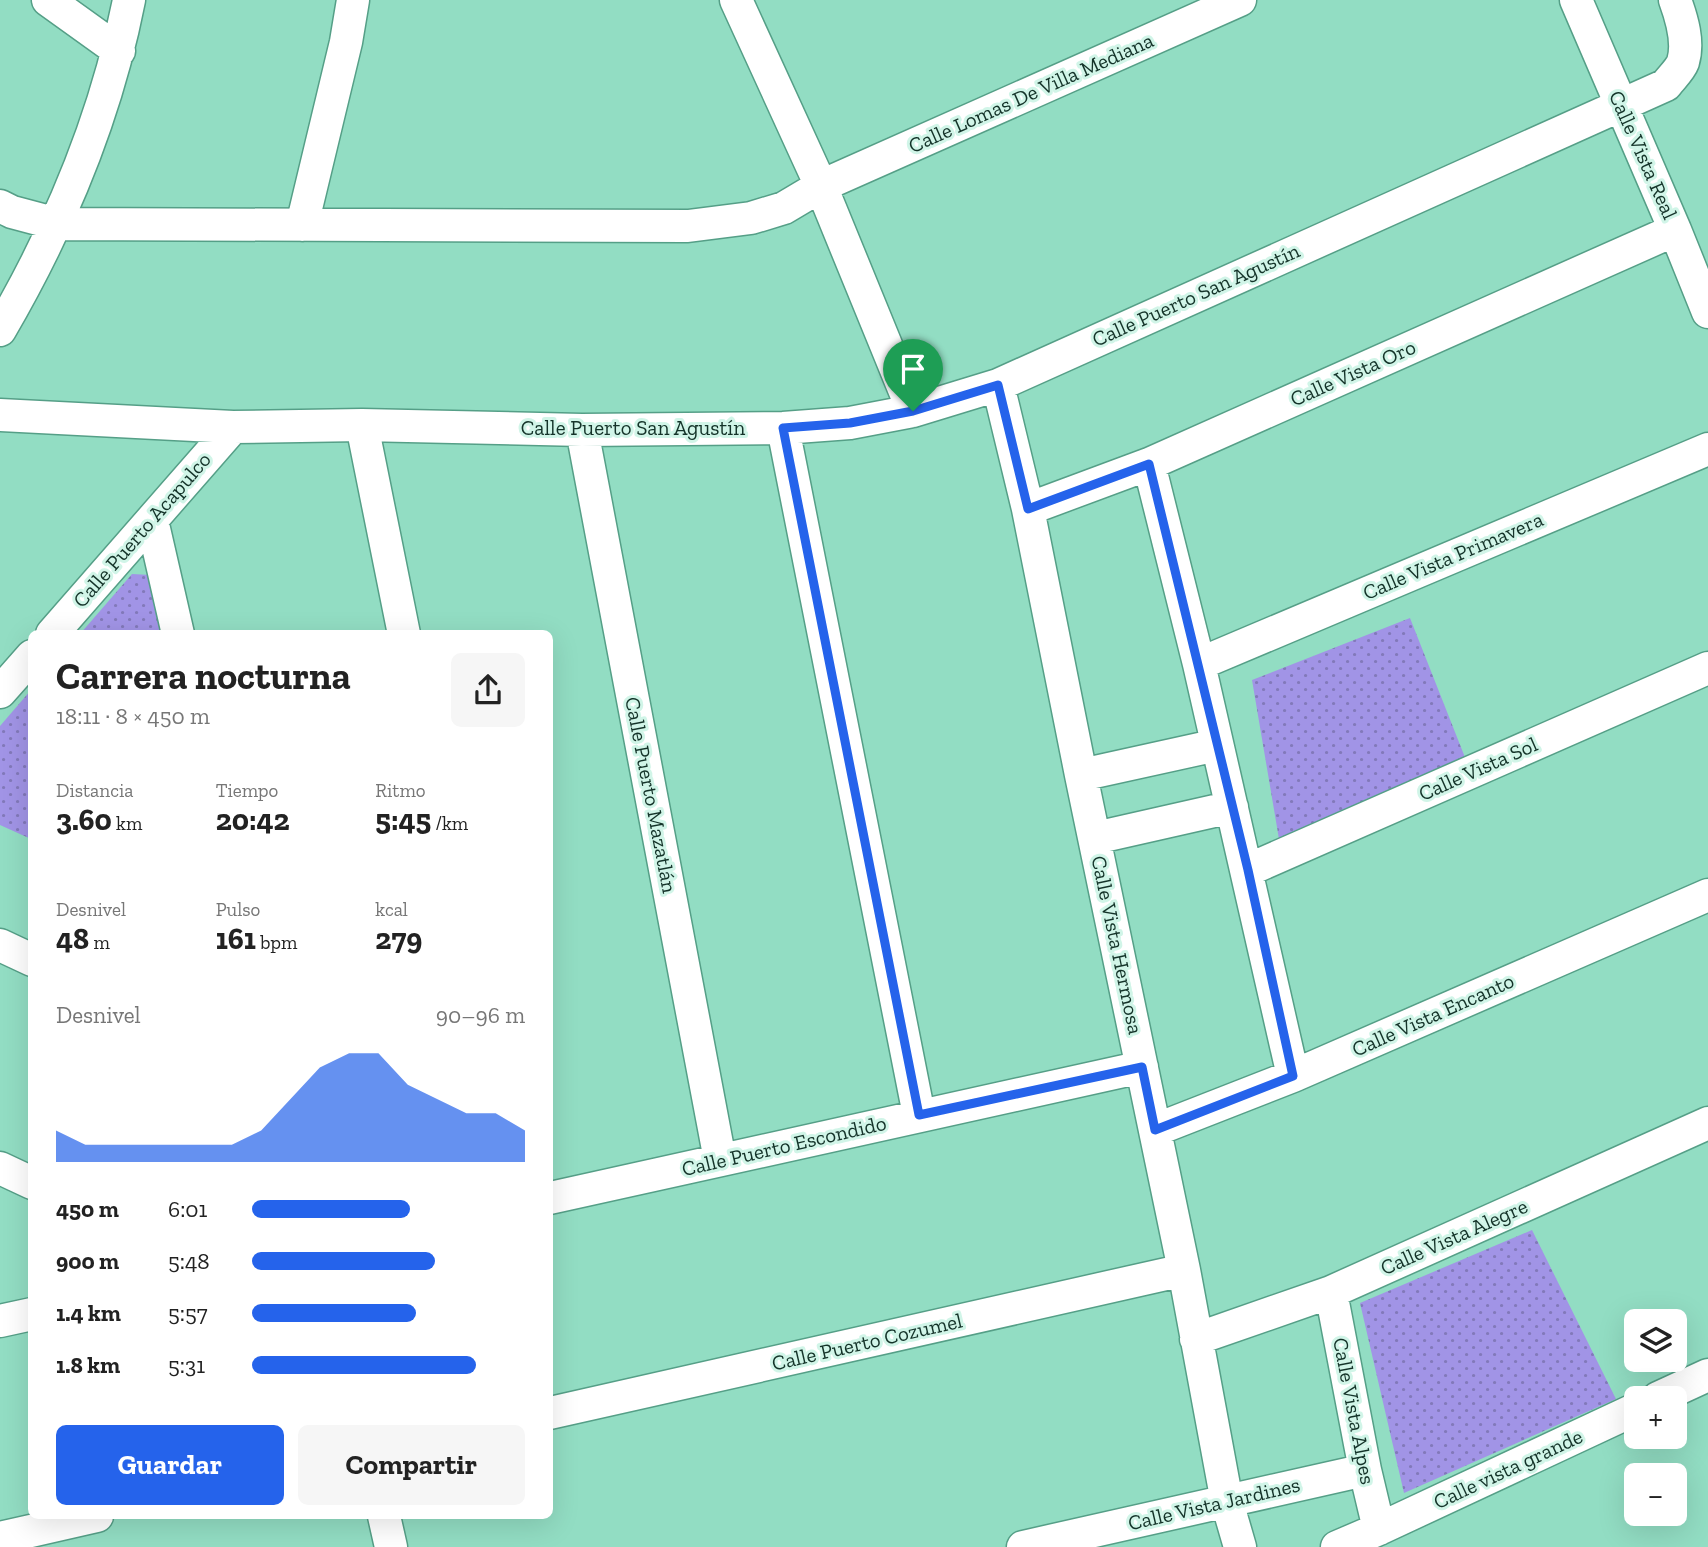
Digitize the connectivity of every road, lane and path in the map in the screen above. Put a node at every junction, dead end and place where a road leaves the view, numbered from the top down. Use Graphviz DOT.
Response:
graph roads {
  1 [pos="48,0"];
  2 [pos="129,0"];
  3 [pos="353,0"];
  4 [pos="736,0"];
  5 [pos="1240,0"];
  6 [pos="1576,0"];
  7 [pos="1675,0"];
  8 [pos="119,51"];
  9 [pos="1620,105"];
  10 [pos="821,186"];
  11 [pos="0,206"];
  12 [pos="57,224"];
  13 [pos="302,225"];
  14 [pos="1675,230"];
  15 [pos="1708,312"];
  16 [pos="0,330"];
  17 [pos="998,385"];
  18 [pos="913,411"];
  19 [pos="0,415"];
  20 [pos="362,425"];
  21 [pos="233,427"];
  22 [pos="783,428"];
  23 [pos="582,430"];
  24 [pos="1708,449"];
  25 [pos="1149,464"];
  26 [pos="1028,509"];
  27 [pos="152,520"];
  28 [pos="56,630"];
  29 [pos="177,630"];
  30 [pos="403,630"];
  31 [pos="28,660"];
  32 [pos="1199,664"];
  33 [pos="1708,668"];
  34 [pos="0,692"];
  35 [pos="1217,746"];
  36 [pos="1081,775"];
  37 [pos="1232,807"];
  38 [pos="1095,838"];
  39 [pos="1248,870"];
  40 [pos="1708,895"];
  41 [pos="0,945"];
  42 [pos="28,958"];
  43 [pos="1142,1067"];
  44 [pos="1293,1076"];
  45 [pos="919,1115"];
  46 [pos="1708,1123"];
  47 [pos="1155,1130"];
  48 [pos="720,1160"];
  49 [pos="0,1168"];
  50 [pos="28,1181"];
  51 [pos="553,1197"];
  52 [pos="1184,1270"];
  53 [pos="1331,1292"];
  54 [pos="28,1315"];
  55 [pos="0,1321"];
  56 [pos="1196,1339"];
  57 [pos="1708,1375"];
  58 [pos="1684,1386"];
  59 [pos="553,1412"];
  60 [pos="1624,1415"];
  61 [pos="1364,1471"];
  62 [pos="1227,1502"];
  63 [pos="84,1519"];
  64 [pos="385,1519"];
  65 [pos="1380,1530"];
  66 [pos="0,1538"];
  67 [pos="391,1547"];
  68 [pos="1023,1547"];
  69 [pos="1240,1547"];
  70 [pos="1337,1547"];
  1 -- 8 [label="street"];
  2 -- 8 [label="street"];
  3 -- 13 [label="street"];
  4 -- 10 [label="street"];
  5 -- 10 [label="street, Calle Lomas De Villa Mediana"];
  6 -- 9 [label="street, Calle Vista Real"];
  7 -- 9 [label="street, Calle Puerto San Agustín"];
  8 -- 12 [label="street"];
  9 -- 14 [label="street, Calle Vista Real"];
  9 -- 17 [label="street, Calle Puerto San Agustín"];
  10 -- 13 [label="street, Calle Lomas De Villa Mediana"];
  10 -- 18 [label="street"];
  11 -- 12 [label="street, Calle Lomas De Villa Mediana"];
  12 -- 13 [label="street, Calle Lomas De Villa Mediana"];
  12 -- 16 [label="street"];
  14 -- 15 [label="street, Calle Vista Real"];
  14 -- 25 [label="street, Calle Vista Oro"];
  17 -- 18 [label="street, Calle Puerto San Agustín"];
  17 -- 26 [label="street, Calle Vista Hermosa"];
  18 -- 22 [label="street, Calle Puerto San Agustín"];
  19 -- 21 [label="street, Calle Puerto San Agustín"];
  20 -- 21 [label="street, Calle Puerto San Agustín"];
  20 -- 23 [label="street, Calle Puerto San Agustín"];
  20 -- 30 [label="street"];
  21 -- 27 [label="street, Calle Puerto Acapulco"];
  22 -- 23 [label="street, Calle Puerto San Agustín"];
  22 -- 45 [label="street"];
  23 -- 48 [label="street, Calle Puerto Mazatlán"];
  24 -- 32 [label="street, Calle Vista Primavera"];
  25 -- 26 [label="street, Calle Vista Oro"];
  25 -- 32 [label="street"];
  26 -- 36 [label="street, Calle Vista Hermosa"];
  27 -- 28 [label="street, Calle Puerto Acapulco"];
  27 -- 29 [label="street"];
  31 -- 34 [label="street"];
  32 -- 35 [label="street"];
  33 -- 39 [label="street, Calle Vista Sol"];
  35 -- 36 [label="street"];
  35 -- 37 [label="street"];
  36 -- 38 [label="street, Calle Vista Hermosa"];
  37 -- 38 [label="street"];
  37 -- 39 [label="street"];
  38 -- 43 [label="street, Calle Vista Hermosa"];
  39 -- 44 [label="street"];
  40 -- 44 [label="street, Calle Vista Encanto"];
  41 -- 42 [label="street"];
  43 -- 45 [label="street, Calle Puerto Escondido"];
  43 -- 47 [label="street, Calle Vista Hermosa"];
  44 -- 47 [label="street, Calle Vista Encanto"];
  45 -- 48 [label="street, Calle Puerto Escondido"];
  46 -- 53 [label="street, Calle Vista Alegre"];
  47 -- 52 [label="street, Calle Vista Hermosa"];
  48 -- 51 [label="street, Calle Puerto Escondido"];
  49 -- 50 [label="street"];
  52 -- 56 [label="street, Calle Vista Hermosa"];
  52 -- 59 [label="street, Calle Puerto Cozumel"];
  53 -- 56 [label="street, Calle Vista Alegre"];
  53 -- 61 [label="street, Calle Vista Alpes"];
  54 -- 55 [label="street"];
  56 -- 62 [label="street, Calle Vista Hermosa"];
  57 -- 58 [label="street"];
  60 -- 65 [label="street, Calle vista grande"];
  61 -- 62 [label="street, Calle Vista Jardines"];
  61 -- 65 [label="street, Calle Vista Alpes"];
  62 -- 68 [label="street, Calle Vista Jardines"];
  62 -- 69 [label="street, Calle Vista Hermosa"];
  63 -- 66 [label="street"];
  64 -- 67 [label="street"];
  65 -- 70 [label="street, Calle vista grande"];
}
